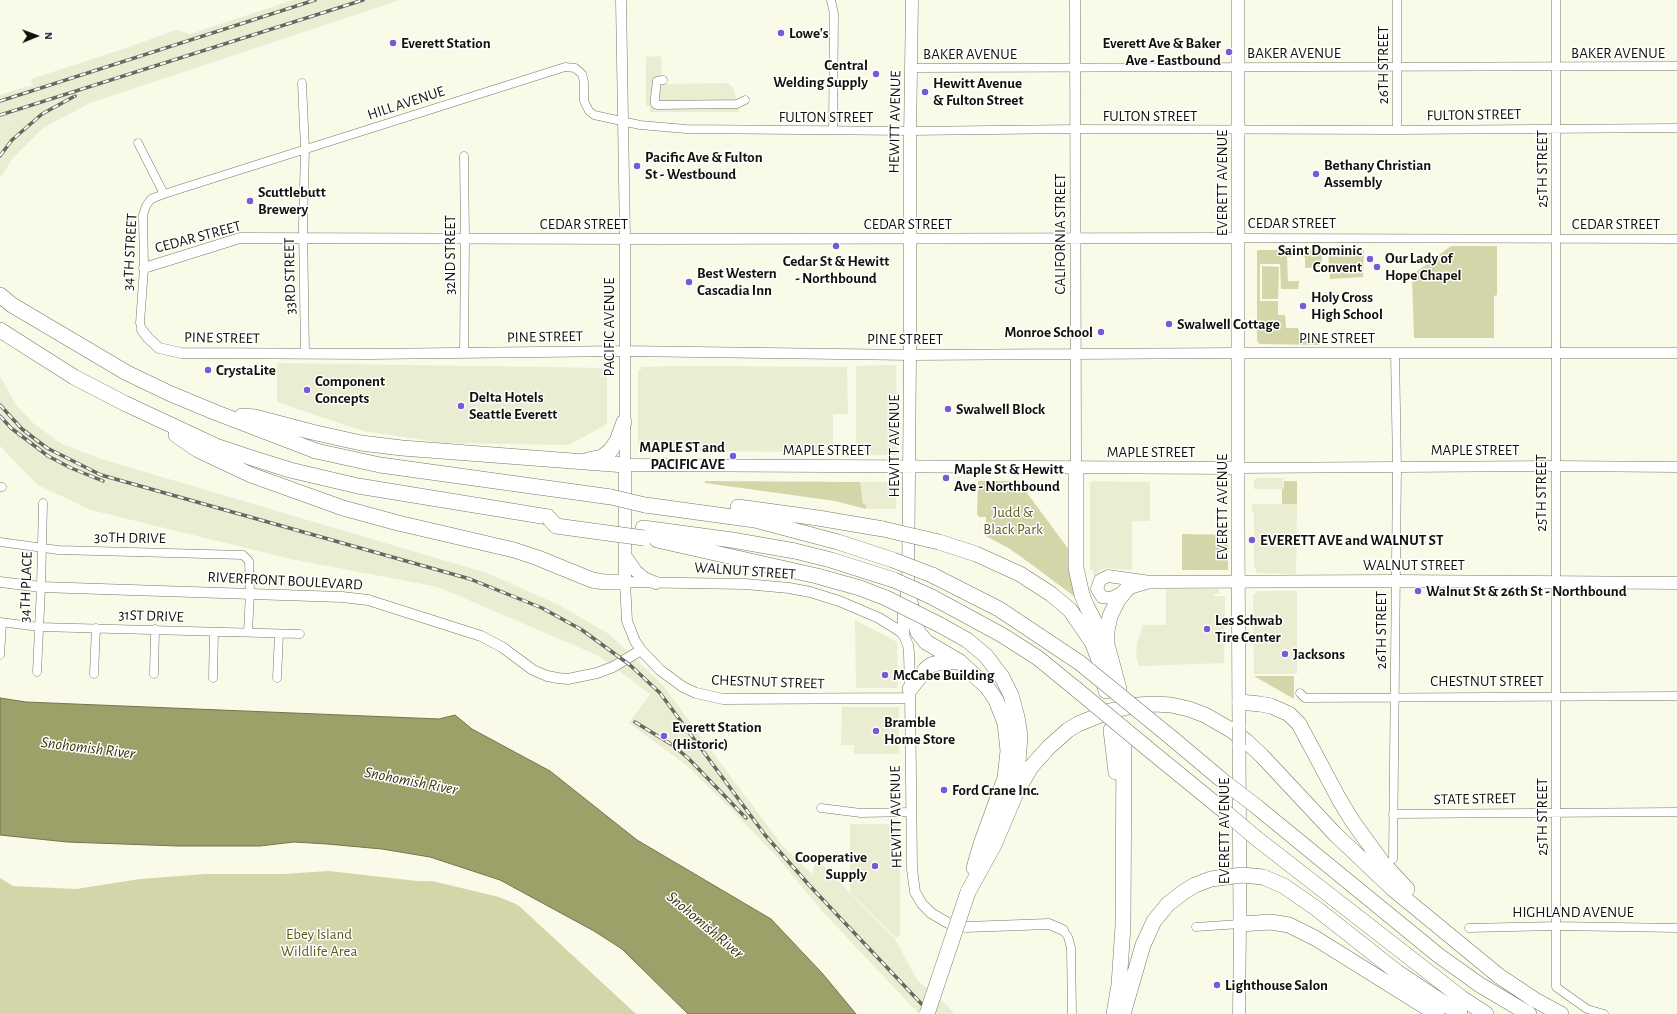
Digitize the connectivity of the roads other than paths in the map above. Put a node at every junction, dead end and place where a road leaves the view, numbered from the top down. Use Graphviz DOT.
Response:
graph roads {
  1 [pos="621,0"];
  2 [pos="831,0"];
  3 [pos="912,0"];
  4 [pos="1075,0"];
  5 [pos="1238,0"];
  6 [pos="1397,0"];
  7 [pos="1556,0"];
  8 [pos="1677,66"];
  9 [pos="1075,67"];
  10 [pos="1397,67"];
  11 [pos="1556,67"];
  12 [pos="912,68"];
  13 [pos="1238,68"];
  14 [pos="663,80"];
  15 [pos="302,83"];
  16 [pos="745,100"];
  17 [pos="624,122"];
  18 [pos="1556,128"];
  19 [pos="1677,128"];
  20 [pos="1075,129"];
  21 [pos="833,130"];
  22 [pos="1238,130"];
  23 [pos="1397,130"];
  24 [pos="910,131"];
  25 [pos="138,143"];
  26 [pos="305,149"];
  27 [pos="464,156"];
  28 [pos="164,194"];
  29 [pos="303,238"];
  30 [pos="1238,238"];
  31 [pos="1556,238"];
  32 [pos="465,239"];
  33 [pos="625,239"];
  34 [pos="909,239"];
  35 [pos="1075,239"];
  36 [pos="1677,239"];
  37 [pos="144,268"];
  38 [pos="0,295"];
  39 [pos="0,330"];
  40 [pos="142,330"];
  41 [pos="624,351"];
  42 [pos="1238,353"];
  43 [pos="1555,353"];
  44 [pos="1677,353"];
  45 [pos="305,354"];
  46 [pos="464,354"];
  47 [pos="1395,354"];
  48 [pos="910,355"];
  49 [pos="1076,355"];
  50 [pos="217,413"];
  51 [pos="151,416"];
  52 [pos="624,422"];
  53 [pos="579,462"];
  54 [pos="625,466"];
  55 [pos="1555,466"];
  56 [pos="910,467"];
  57 [pos="1397,467"];
  58 [pos="1677,467"];
  59 [pos="1076,468"];
  60 [pos="1238,468"];
  61 [pos="645,502"];
  62 [pos="43,503"];
  63 [pos="643,533"];
  64 [pos="0,542"];
  65 [pos="41,549"];
  66 [pos="625,555"];
  67 [pos="1395,581"];
  68 [pos="1555,581"];
  69 [pos="0,582"];
  70 [pos="625,582"];
  71 [pos="1150,582"];
  72 [pos="1239,582"];
  73 [pos="656,583"];
  74 [pos="1677,583"];
  75 [pos="41,587"];
  76 [pos="1126,590"];
  77 [pos="908,592"];
  78 [pos="250,593"];
  79 [pos="1,623"];
  80 [pos="39,626"];
  81 [pos="96,628"];
  82 [pos="155,630"];
  83 [pos="214,632"];
  84 [pos="248,632"];
  85 [pos="903,632"];
  86 [pos="279,634"];
  87 [pos="300,634"];
  88 [pos="1108,648"];
  89 [pos="641,650"];
  90 [pos="0,655"];
  91 [pos="960,662"];
  92 [pos="36,672"];
  93 [pos="94,674"];
  94 [pos="154,674"];
  95 [pos="213,678"];
  96 [pos="277,678"];
  97 [pos="1112,690"];
  98 [pos="1300,692"];
  99 [pos="910,694"];
  100 [pos="1395,696"];
  101 [pos="1555,696"];
  102 [pos="1677,696"];
  103 [pos="1240,702"];
  104 [pos="821,808"];
  105 [pos="912,812"];
  106 [pos="1556,812"];
  107 [pos="1677,812"];
  108 [pos="1393,814"];
  109 [pos="1393,859"];
  110 [pos="968,892"];
  111 [pos="1240,924"];
  112 [pos="1556,926"];
  113 [pos="1196,927"];
  114 [pos="1469,928"];
  115 [pos="1677,928"];
  116 [pos="1063,930"];
  117 [pos="1462,946"];
  118 [pos="1119,1012"];
  119 [pos="928,1014"];
  120 [pos="1072,1014"];
  121 [pos="1239,1014"];
  122 [pos="1437,1014"];
  123 [pos="1460,1014"];
  124 [pos="1486,1014"];
  125 [pos="1529,1014"];
  126 [pos="1561,1014"];
  127 [pos="1604,1014"];
  1 -- 17 [label="street, PACIFIC AVENUE"];
  2 -- 21 [label="street"];
  3 -- 12 [label="main road, HEWITT AVENUE"];
  4 -- 9 [label="street, CALIFORNIA STREET"];
  5 -- 13 [label="main road, EVERETT AVENUE"];
  6 -- 10 [label="street, 26TH STREET"];
  7 -- 11 [label="street, 25TH STREET"];
  8 -- 11 [label="street, BAKER AVENUE"];
  9 -- 12 [label="street, BAKER AVENUE"];
  9 -- 13 [label="street, BAKER AVENUE"];
  9 -- 20 [label="street, CALIFORNIA STREET"];
  10 -- 11 [label="street, BAKER AVENUE"];
  10 -- 13 [label="street, BAKER AVENUE"];
  10 -- 23 [label="street, 26TH STREET"];
  11 -- 18 [label="street, 25TH STREET"];
  12 -- 24 [label="main road, HEWITT AVENUE"];
  13 -- 22 [label="main road, EVERETT AVENUE"];
  14 -- 16 [label="street"];
  15 -- 26 [label="street, 33RD STREET"];
  17 -- 21 [label="street, FULTON STREET"];
  17 -- 26 [label="street, HILL AVENUE"];
  17 -- 33 [label="street, PACIFIC AVENUE"];
  18 -- 19 [label="street, FULTON STREET"];
  18 -- 23 [label="street, FULTON STREET"];
  18 -- 31 [label="street, 25TH STREET"];
  20 -- 22 [label="street, FULTON STREET"];
  20 -- 24 [label="street, FULTON STREET"];
  20 -- 35 [label="street, CALIFORNIA STREET"];
  21 -- 24 [label="street, FULTON STREET"];
  22 -- 23 [label="street, FULTON STREET"];
  22 -- 30 [label="main road, EVERETT AVENUE"];
  24 -- 34 [label="main road, HEWITT AVENUE"];
  25 -- 28 [label="street"];
  26 -- 28 [label="street, HILL AVENUE"];
  26 -- 29 [label="street, 33RD STREET"];
  27 -- 32 [label="street, 32ND STREET"];
  28 -- 37 [label="street, 34TH STREET"];
  29 -- 32 [label="street, CEDAR STREET"];
  29 -- 37 [label="street, CEDAR STREET"];
  29 -- 45 [label="street, 33RD STREET"];
  30 -- 31 [label="street, CEDAR STREET"];
  30 -- 35 [label="street, CEDAR STREET"];
  30 -- 42 [label="main road, EVERETT AVENUE"];
  31 -- 36 [label="street, CEDAR STREET"];
  31 -- 43 [label="street, 25TH STREET"];
  32 -- 33 [label="street, CEDAR STREET"];
  32 -- 46 [label="street, 32ND STREET"];
  33 -- 34 [label="street, CEDAR STREET"];
  33 -- 41 [label="street, PACIFIC AVENUE"];
  34 -- 35 [label="street, CEDAR STREET"];
  34 -- 48 [label="main road, HEWITT AVENUE"];
  35 -- 49 [label="street, CALIFORNIA STREET"];
  37 -- 40 [label="street, 34TH STREET"];
  38 -- 50 [label="highway"];
  39 -- 51 [label="highway"];
  40 -- 45 [label="street, PINE STREET"];
  41 -- 46 [label="street, PINE STREET"];
  41 -- 48 [label="street, PINE STREET"];
  41 -- 52 [label="street, PACIFIC AVENUE"];
  42 -- 47 [label="street, PINE STREET"];
  42 -- 49 [label="street, PINE STREET"];
  42 -- 60 [label="main road, EVERETT AVENUE"];
  43 -- 44 [label="street, PINE STREET"];
  43 -- 47 [label="street, PINE STREET"];
  43 -- 55 [label="street, 25TH STREET"];
  45 -- 46 [label="street, PINE STREET"];
  47 -- 57 [label="street, 26TH STREET"];
  48 -- 49 [label="street, PINE STREET"];
  48 -- 56 [label="main road, HEWITT AVENUE"];
  49 -- 59 [label="street, CALIFORNIA STREET"];
  50 -- 53 [label="highway"];
  50 -- 61 [label="highway, bridge"];
  51 -- 63 [label="highway, bridge"];
  51 -- 70 [label="highway"];
  52 -- 53 [label="highway"];
  52 -- 54 [label="street, PACIFIC AVENUE"];
  53 -- 54 [label="highway"];
  54 -- 56 [label="main road, MAPLE STREET"];
  54 -- 66 [label="main road, PACIFIC AVENUE"];
  55 -- 57 [label="street, MAPLE STREET"];
  55 -- 58 [label="street, MAPLE STREET"];
  55 -- 68 [label="street, 25TH STREET"];
  56 -- 59 [label="main road, MAPLE STREET"];
  56 -- 77 [label="main road, HEWITT AVENUE"];
  57 -- 60 [label="street, MAPLE STREET"];
  57 -- 67 [label="street, 26TH STREET"];
  59 -- 60 [label="main road, MAPLE STREET"];
  59 -- 88 [label="highway"];
  60 -- 72 [label="main road, EVERETT AVENUE"];
  61 -- 97 [label="highway, bridge"];
  61 -- 125 [label="highway, bridge"];
  62 -- 65 [label="street, 34TH PLACE"];
  63 -- 110 [label="highway, bridge"];
  63 -- 124 [label="highway, bridge"];
  64 -- 65 [label="street, 30TH DRIVE"];
  65 -- 75 [label="street, 34TH PLACE"];
  65 -- 78 [label="street, 30TH DRIVE"];
  66 -- 70 [label="main road, PACIFIC AVENUE"];
  66 -- 73 [label="main road"];
  67 -- 68 [label="main road, WALNUT STREET"];
  67 -- 72 [label="main road, WALNUT STREET"];
  67 -- 100 [label="street, 26TH STREET"];
  68 -- 74 [label="main road, WALNUT STREET"];
  68 -- 101 [label="street, 25TH STREET"];
  69 -- 75 [label="street, RIVERFRONT BOULEVARD"];
  70 -- 73 [label="street, WALNUT STREET"];
  70 -- 89 [label="street, PACIFIC AVENUE"];
  71 -- 72 [label="main road, WALNUT STREET"];
  71 -- 76 [label="main road, WALNUT STREET"];
  71 -- 76 [label="main road, WALNUT STREET"];
  72 -- 103 [label="main road, EVERETT AVENUE"];
  73 -- 85 [label="street, WALNUT STREET"];
  75 -- 78 [label="street, RIVERFRONT BOULEVARD"];
  75 -- 80 [label="street, 34TH PLACE"];
  76 -- 88 [label="highway"];
  77 -- 85 [label="main road, HEWITT AVENUE"];
  77 -- 91 [label="highway"];
  78 -- 84 [label="street"];
  78 -- 89 [label="street, RIVERFRONT BOULEVARD"];
  79 -- 80 [label="street, 31ST DRIVE"];
  79 -- 90 [label="street"];
  80 -- 81 [label="street, 31ST DRIVE"];
  80 -- 92 [label="street, 34TH PLACE"];
  81 -- 82 [label="street, 31ST DRIVE"];
  81 -- 93 [label="street"];
  82 -- 83 [label="street, 31ST DRIVE"];
  82 -- 94 [label="street"];
  83 -- 84 [label="street, 31ST DRIVE"];
  83 -- 95 [label="street"];
  84 -- 86 [label="street, 31ST DRIVE"];
  85 -- 99 [label="street, HEWITT AVENUE"];
  86 -- 87 [label="street, 31ST DRIVE"];
  86 -- 96 [label="street"];
  88 -- 97 [label="highway"];
  89 -- 99 [label="street, CHESTNUT STREET"];
  91 -- 99 [label="highway"];
  91 -- 110 [label="highway"];
  97 -- 118 [label="highway"];
  98 -- 100 [label="street, CHESTNUT STREET"];
  99 -- 105 [label="street, HEWITT AVENUE"];
  100 -- 101 [label="street, CHESTNUT STREET"];
  100 -- 108 [label="street, 26TH STREET"];
  101 -- 102 [label="street, CHESTNUT STREET"];
  101 -- 106 [label="street, 25TH STREET"];
  103 -- 111 [label="main road, EVERETT AVENUE, bridge"];
  103 -- 117 [label="highway"];
  104 -- 105 [label="street"];
  105 -- 116 [label="street, HEWITT AVENUE"];
  106 -- 107 [label="street, STATE STREET"];
  106 -- 108 [label="street, STATE STREET"];
  106 -- 112 [label="street, 25TH STREET"];
  108 -- 109 [label="street, 26TH STREET"];
  110 -- 117 [label="highway"];
  110 -- 119 [label="highway, bridge"];
  111 -- 113 [label="street"];
  111 -- 121 [label="main road, EVERETT AVENUE"];
  111 -- 122 [label="highway"];
  112 -- 114 [label="street, HIGHLAND AVENUE"];
  112 -- 115 [label="street, HIGHLAND AVENUE"];
  112 -- 127 [label="street, 25TH STREET"];
  116 -- 120 [label="street"];
  117 -- 126 [label="highway"];
  118 -- 123 [label="highway, bridge"];
}
